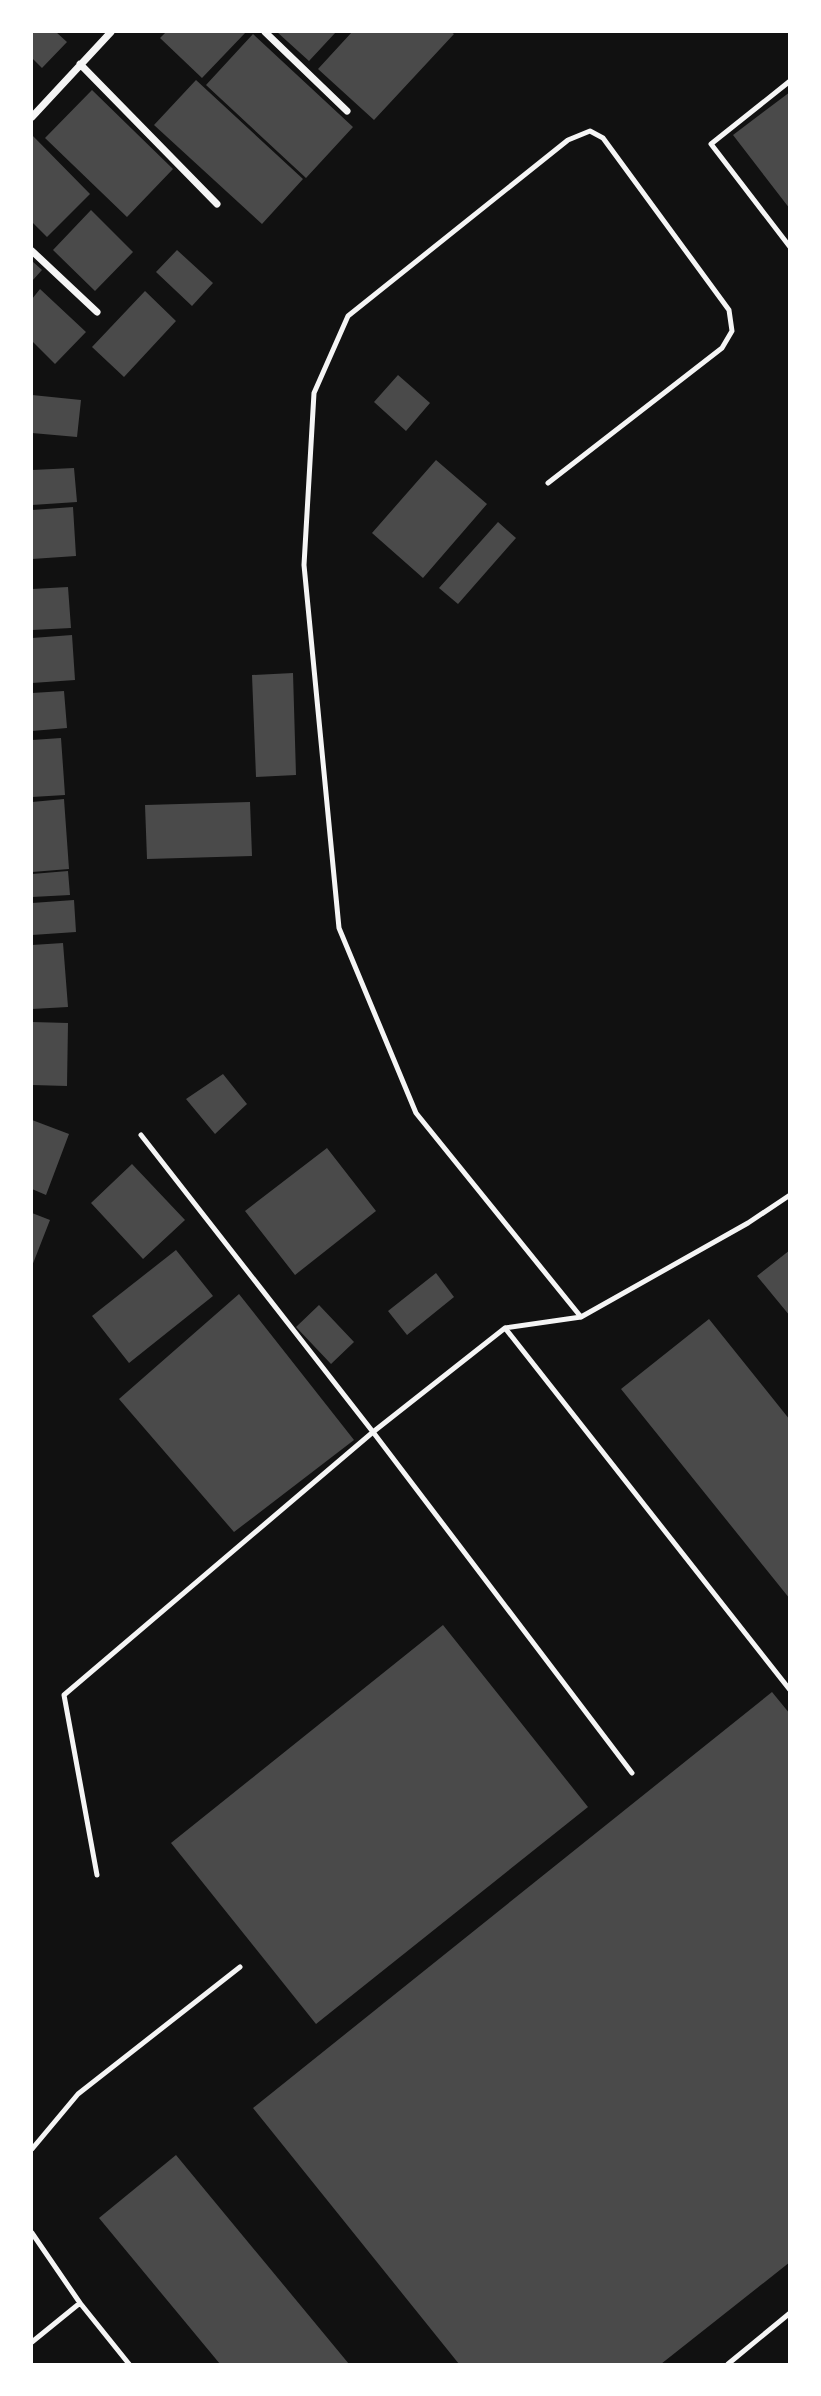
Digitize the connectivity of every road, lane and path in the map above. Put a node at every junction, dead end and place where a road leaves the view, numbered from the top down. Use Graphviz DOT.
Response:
graph roads {
  1 [pos="111,32"];
  2 [pos="265,32"];
  3 [pos="80,64"];
  4 [pos="789,81"];
  5 [pos="347,111"];
  6 [pos="32,117"];
  7 [pos="217,204"];
  8 [pos="789,247"];
  9 [pos="32,251"];
  10 [pos="97,312"];
  11 [pos="548,483"];
  12 [pos="141,1135"];
  13 [pos="789,1195"];
  14 [pos="581,1317"];
  15 [pos="505,1328"];
  16 [pos="373,1432"];
  17 [pos="789,1690"];
  18 [pos="632,1773"];
  19 [pos="97,1875"];
  20 [pos="240,1968"];
  21 [pos="32,2149"];
  22 [pos="32,2234"];
  23 [pos="80,2304"];
  24 [pos="789,2313"];
  25 [pos="32,2342"];
  26 [pos="129,2364"];
  27 [pos="728,2364"];
  1 -- 3 [label="street"];
  2 -- 5 [label="street"];
  3 -- 6 [label="street"];
  3 -- 7 [label="street"];
  4 -- 8 [label="lane"];
  9 -- 10 [label="street"];
  11 -- 14 [label="lane"];
  12 -- 16 [label="lane"];
  13 -- 14 [label="lane"];
  14 -- 15 [label="lane"];
  15 -- 16 [label="lane"];
  15 -- 17 [label="lane"];
  16 -- 18 [label="lane"];
  16 -- 19 [label="lane"];
  20 -- 21 [label="lane"];
  22 -- 23 [label="lane"];
  23 -- 25 [label="lane"];
  23 -- 26 [label="lane"];
  24 -- 27 [label="lane"];
}
